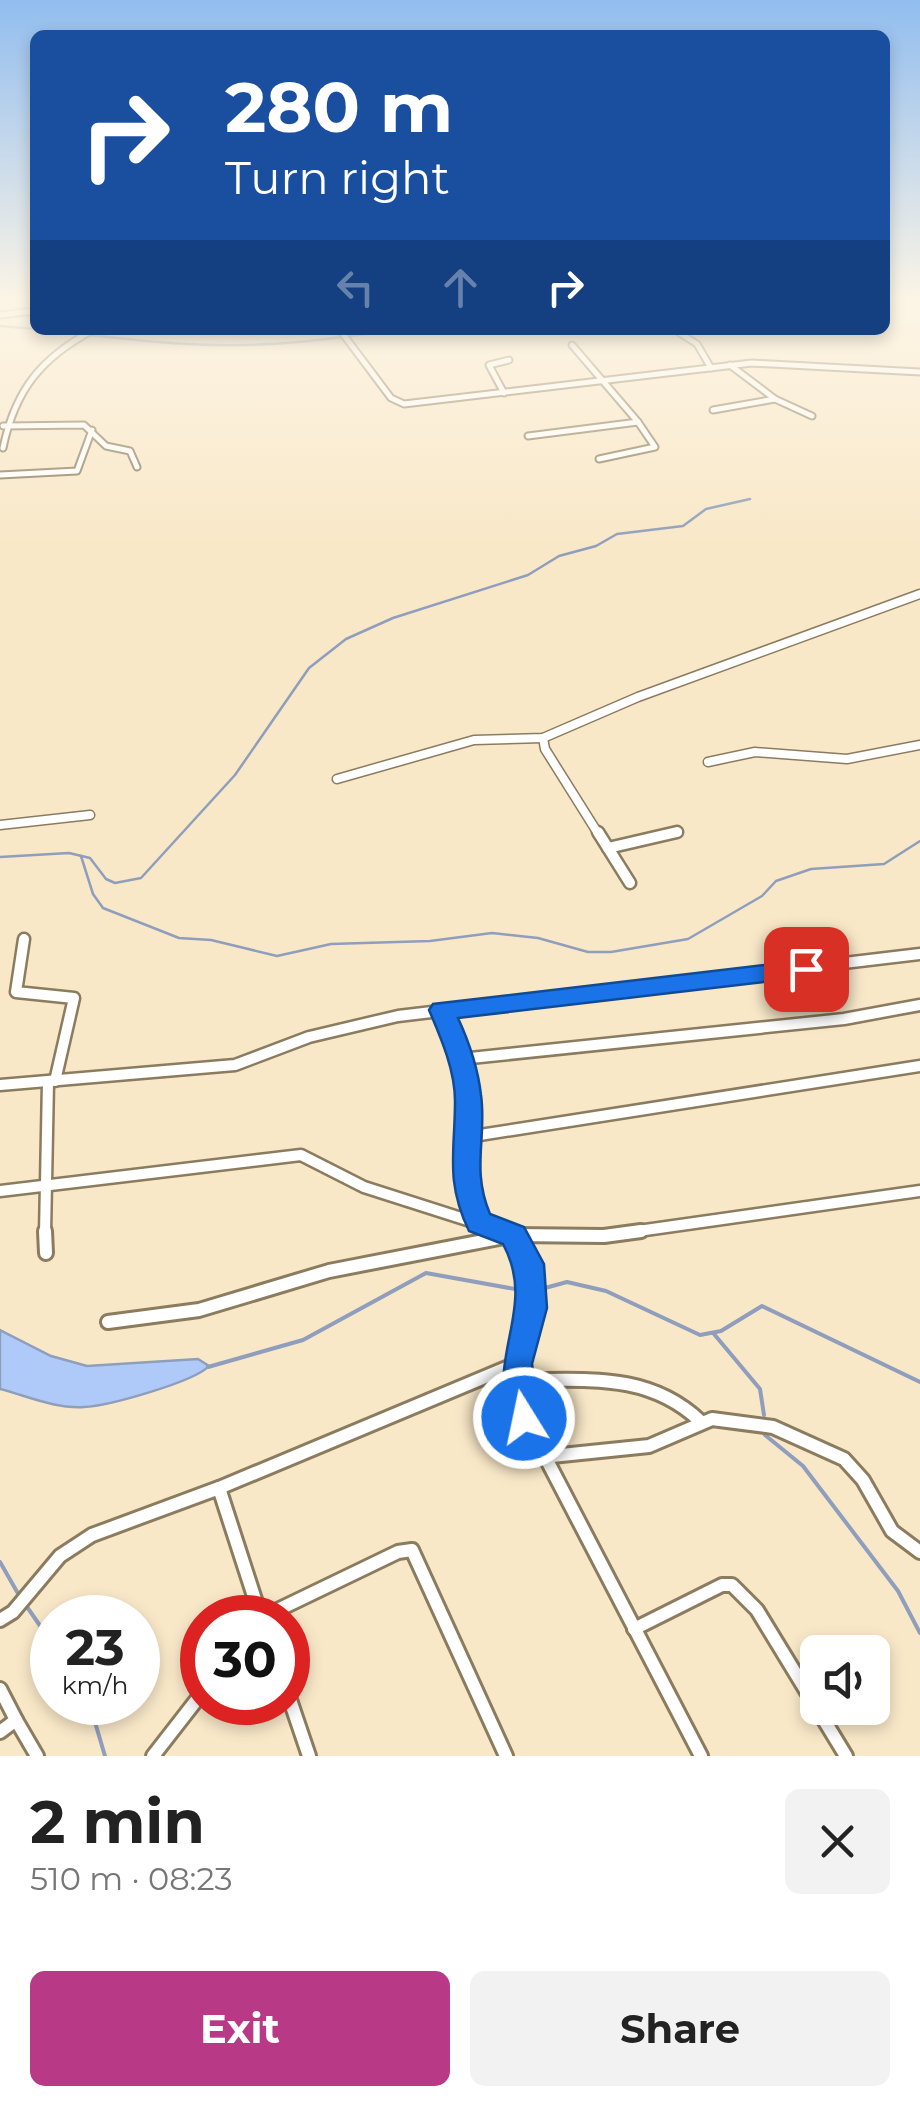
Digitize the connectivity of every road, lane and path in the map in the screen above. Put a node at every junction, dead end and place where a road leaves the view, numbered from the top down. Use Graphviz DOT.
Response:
graph roads {
  1 [pos="26,382"];
  2 [pos="380,382"];
  3 [pos="498,382"];
  4 [pos="595,382"];
  5 [pos="604,382"];
  6 [pos="753,382"];
  7 [pos="504,393"];
  8 [pos="775,398"];
  9 [pos="712,410"];
  10 [pos="812,416"];
  11 [pos="638,422"];
  12 [pos="3,426"];
  13 [pos="92,430"];
  14 [pos="528,436"];
  15 [pos="4,448"];
  16 [pos="599,460"];
  17 [pos="138,467"];
  18 [pos="0,475"];
  19 [pos="920,594"];
  20 [pos="544,738"];
  21 [pos="920,745"];
  22 [pos="708,762"];
  23 [pos="336,779"];
  24 [pos="90,815"];
  25 [pos="0,825"];
  26 [pos="678,832"];
  27 [pos="608,848"];
  28 [pos="630,882"];
  29 [pos="24,938"];
  30 [pos="920,954"];
  31 [pos="920,1006"];
  32 [pos="442,1010"];
  33 [pos="461,1059"];
  34 [pos="920,1066"];
  35 [pos="51,1082"];
  36 [pos="0,1086"];
  37 [pos="467,1138"];
  38 [pos="43,1185"];
  39 [pos="920,1191"];
  40 [pos="0,1192"];
  41 [pos="479,1222"];
  42 [pos="514,1236"];
  43 [pos="46,1253"];
  44 [pos="108,1322"];
  45 [pos="516,1364"];
  46 [pos="516,1380"];
  47 [pos="700,1421"];
  48 [pos="542,1457"];
  49 [pos="219,1488"];
  50 [pos="920,1552"];
  51 [pos="254,1595"];
  52 [pos="309,1595"];
  53 [pos="0,1620"];
  54 [pos="634,1629"];
  55 [pos="0,1690"];
  56 [pos="16,1720"];
  57 [pos="180,1721"];
  58 [pos="298,1725"];
  59 [pos="0,1732"];
  60 [pos="37,1756"];
  61 [pos="153,1756"];
  62 [pos="309,1756"];
  63 [pos="506,1756"];
  64 [pos="700,1756"];
  65 [pos="846,1756"];
  1 -- 12 [label="street"];
  2 -- 7 [label="street"];
  3 -- 7 [label="street"];
  4 -- 7 [label="street"];
  5 -- 11 [label="street"];
  6 -- 8 [label="street"];
  8 -- 9 [label="street"];
  8 -- 10 [label="street"];
  11 -- 14 [label="street"];
  11 -- 16 [label="street"];
  12 -- 13 [label="street"];
  12 -- 15 [label="street"];
  13 -- 17 [label="street"];
  13 -- 18 [label="street"];
  19 -- 20 [label="street"];
  20 -- 23 [label="street"];
  20 -- 27 [label="street"];
  21 -- 22 [label="street"];
  24 -- 25 [label="street"];
  26 -- 27 [label="street"];
  27 -- 28 [label="street"];
  29 -- 35 [label="street"];
  30 -- 32 [label="street"];
  31 -- 33 [label="street"];
  32 -- 33 [label="street"];
  32 -- 35 [label="street"];
  33 -- 37 [label="street"];
  34 -- 37 [label="street"];
  35 -- 36 [label="street"];
  35 -- 38 [label="street"];
  37 -- 41 [label="street"];
  38 -- 40 [label="street"];
  38 -- 41 [label="street"];
  38 -- 43 [label="street"];
  39 -- 42 [label="street"];
  41 -- 42 [label="street"];
  42 -- 44 [label="street"];
  42 -- 45 [label="street"];
  45 -- 46 [label="street"];
  45 -- 49 [label="street"];
  46 -- 47 [label="street"];
  46 -- 48 [label="street"];
  47 -- 48 [label="street"];
  47 -- 50 [label="street"];
  48 -- 54 [label="street"];
  49 -- 51 [label="street"];
  49 -- 53 [label="street"];
  52 -- 63 [label="street"];
  54 -- 64 [label="street"];
  54 -- 65 [label="street"];
  55 -- 56 [label="street"];
  56 -- 59 [label="street"];
  56 -- 60 [label="street"];
  57 -- 61 [label="street"];
  58 -- 62 [label="street"];
}
